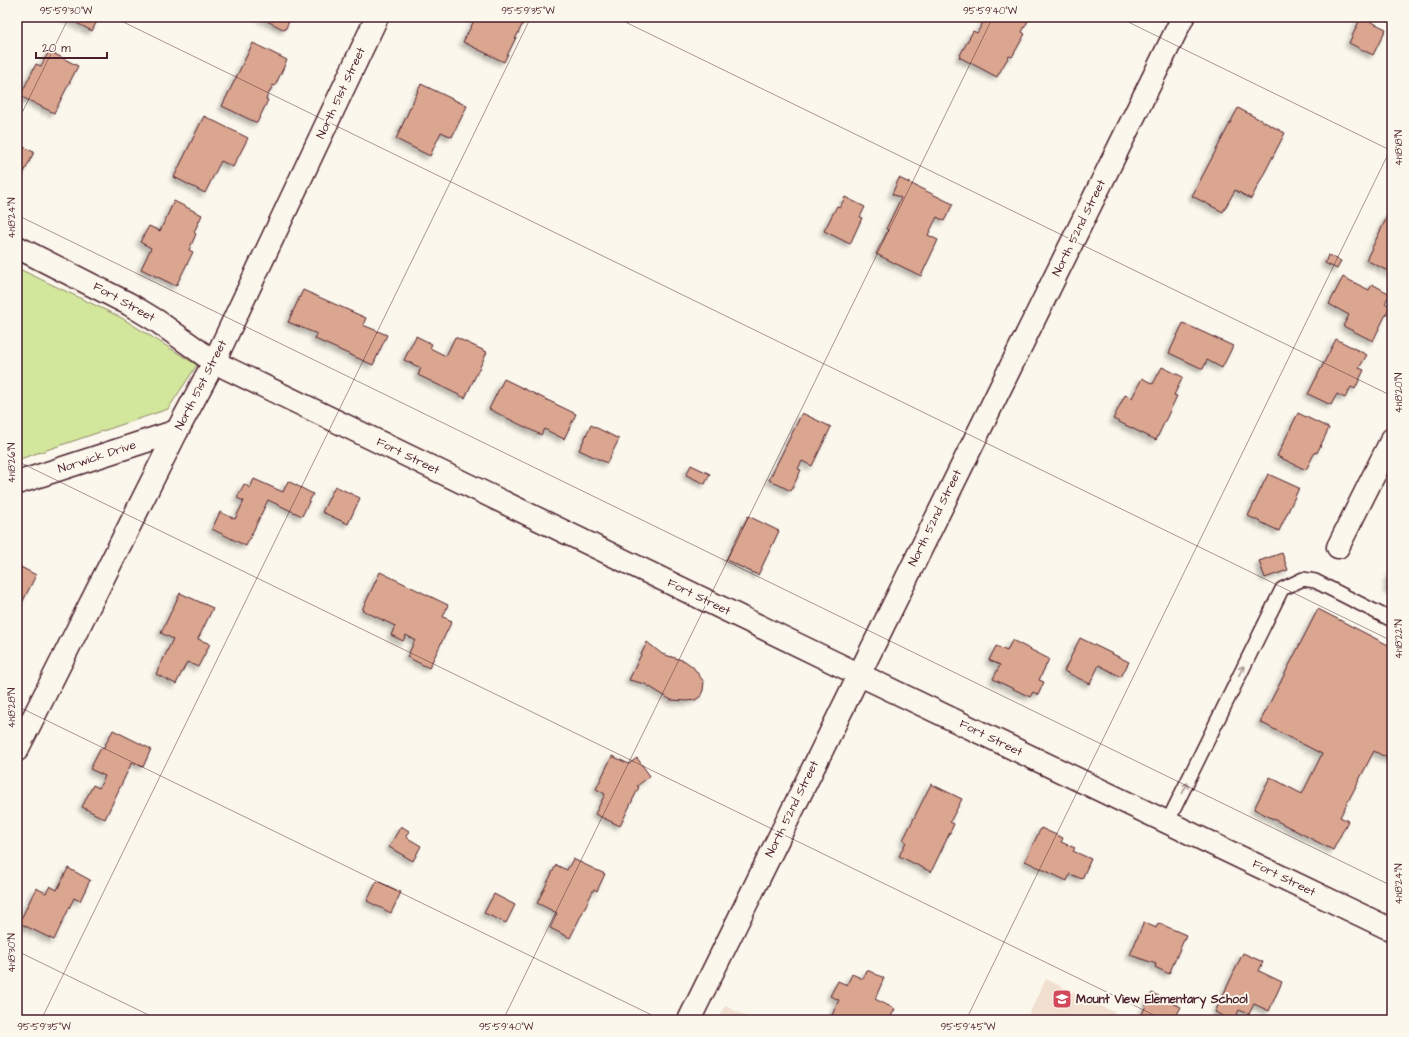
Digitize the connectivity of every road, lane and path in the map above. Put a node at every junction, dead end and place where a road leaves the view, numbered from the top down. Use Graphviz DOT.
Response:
graph roads {
  1 [pos="377,17"];
  2 [pos="1183,17"];
  3 [pos="17,247"];
  4 [pos="214,362"];
  5 [pos="177,431"];
  6 [pos="1392,439"];
  7 [pos="17,483"];
  8 [pos="1338,547"];
  9 [pos="1392,620"];
  10 [pos="858,674"];
  11 [pos="17,750"];
  12 [pos="1168,823"];
  13 [pos="1390,924"];
  14 [pos="689,1020"];
  1 -- 4 [label="street, North 51st Street"];
  2 -- 10 [label="street, North 52nd Street"];
  3 -- 4 [label="street, Fort Street"];
  4 -- 5 [label="street, North 51st Street"];
  4 -- 10 [label="street, Fort Street"];
  5 -- 7 [label="street, Norwick Drive"];
  5 -- 11 [label="street, North 51st Street"];
  6 -- 8 [label="street"];
  12 -- 9 [label="lane, one-way"];
  10 -- 12 [label="street, Fort Street"];
  10 -- 14 [label="street, North 52nd Street"];
  12 -- 13 [label="street, Fort Street"];
}
